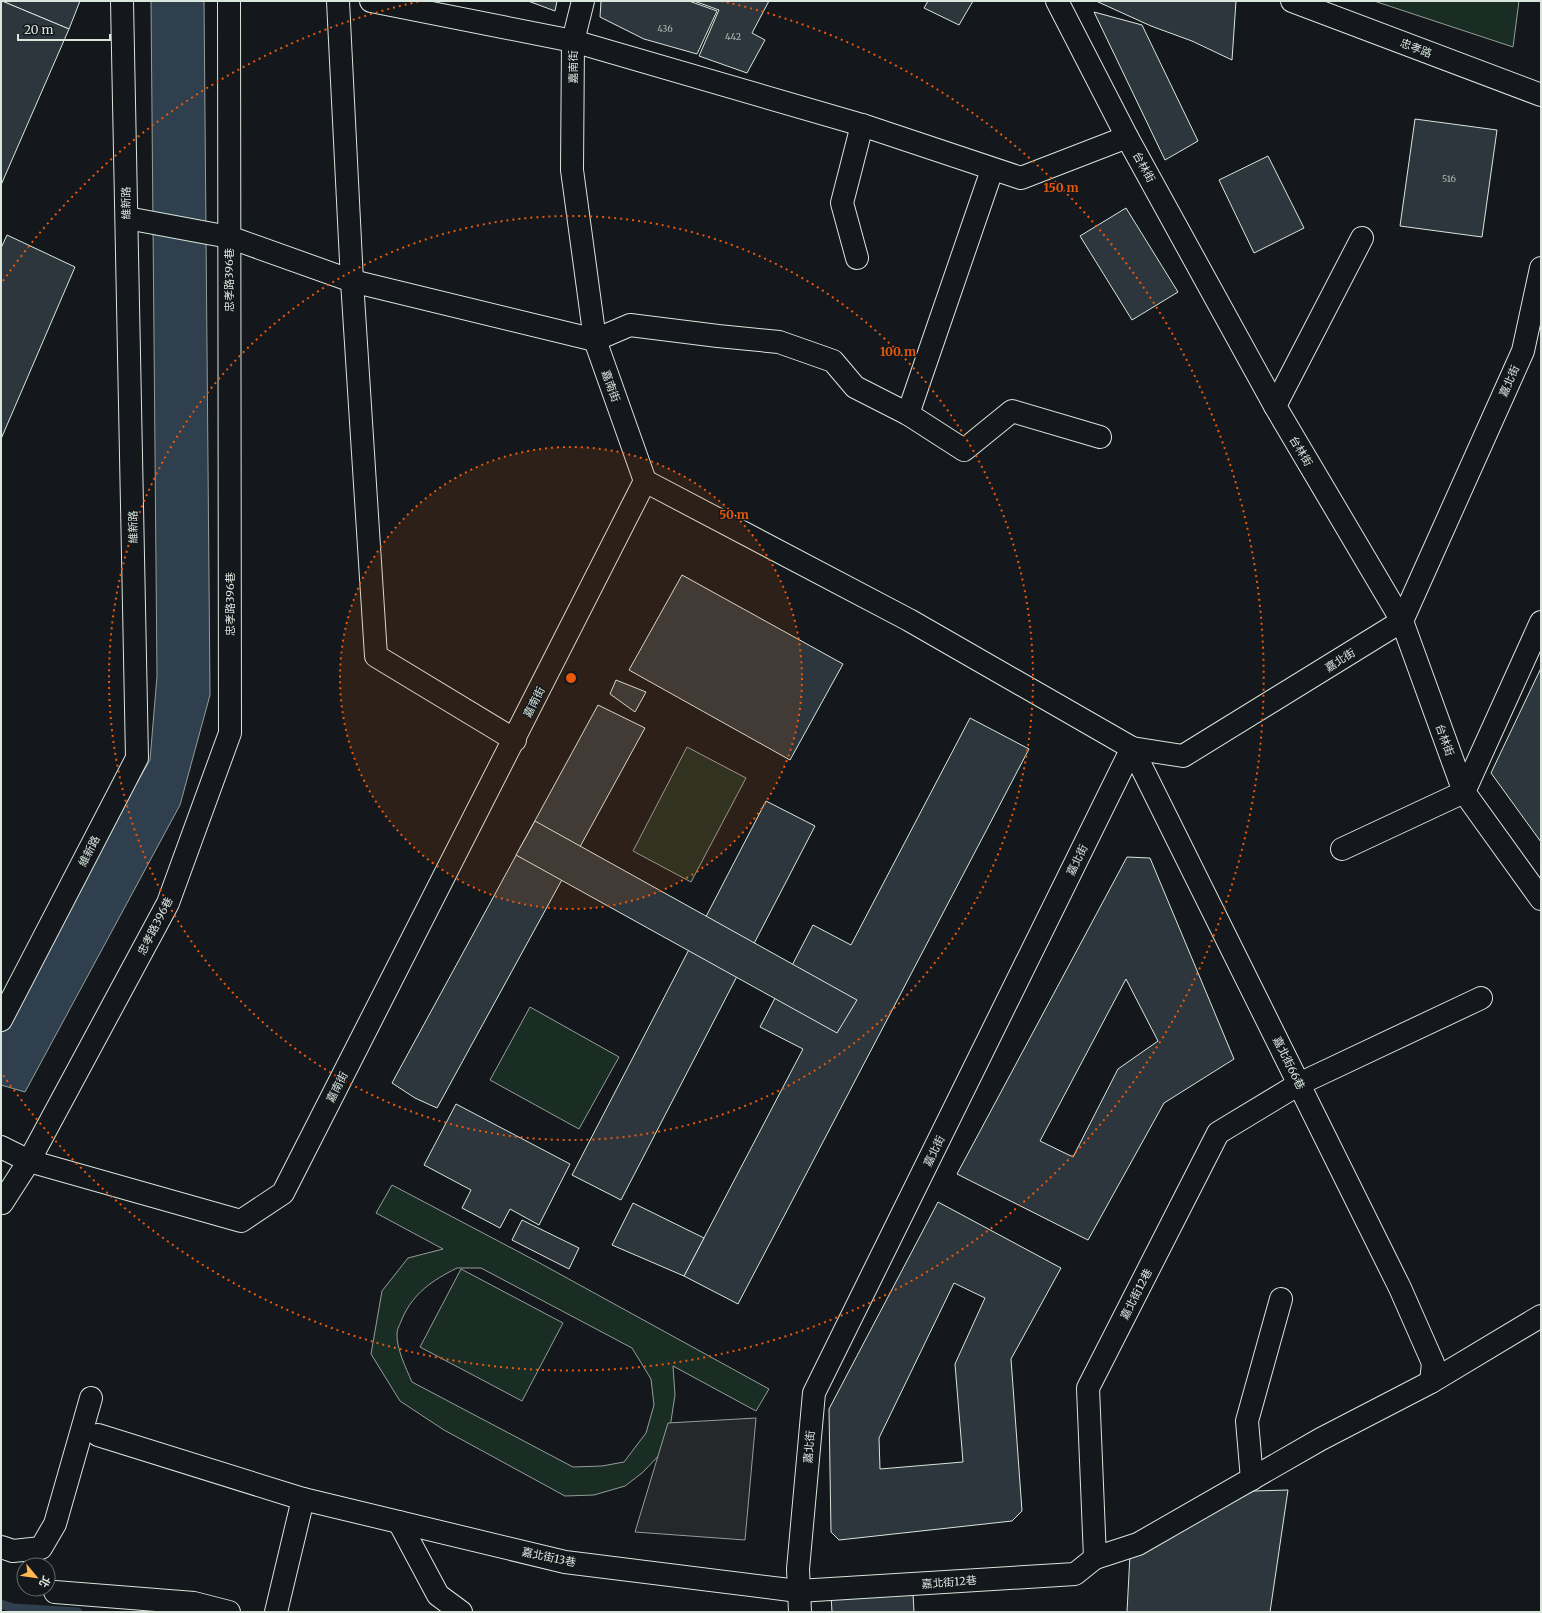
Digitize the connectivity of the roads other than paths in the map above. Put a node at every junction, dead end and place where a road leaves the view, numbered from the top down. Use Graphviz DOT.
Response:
graph roads {
  1 [pos="122,1"];
  2 [pos="229,1"];
  3 [pos="338,1"];
  4 [pos="371,1"];
  5 [pos="583,1"];
  6 [pos="1057,1"];
  7 [pos="1292,1"];
  8 [pos="573,41"];
  9 [pos="1541,95"];
  10 [pos="862,125"];
  11 [pos="1128,137"];
  12 [pos="992,170"];
  13 [pos="127,218"];
  14 [pos="229,237"];
  15 [pos="1362,238"];
  16 [pos="857,258"];
  17 [pos="1541,268"];
  18 [pos="352,281"];
  19 [pos="595,340"];
  20 [pos="1275,406"];
  21 [pos="908,414"];
  22 [pos="1100,437"];
  23 [pos="645,481"];
  24 [pos="1402,621"];
  25 [pos="1541,622"];
  26 [pos="515,740"];
  27 [pos="1132,748"];
  28 [pos="1464,792"];
  29 [pos="1342,849"];
  30 [pos="1541,899"];
  31 [pos="1481,998"];
  32 [pos="1,1020"];
  33 [pos="1299,1084"];
  34 [pos="1,1147"];
  35 [pos="29,1161"];
  36 [pos="2,1204"];
  37 [pos="1281,1299"];
  38 [pos="1541,1316"];
  39 [pos="1431,1382"];
  40 [pos="91,1398"];
  41 [pos="98,1435"];
  42 [pos="1252,1479"];
  43 [pos="304,1499"];
  44 [pos="399,1522"];
  45 [pos="1,1547"];
  46 [pos="1095,1558"];
  47 [pos="56,1592"];
  48 [pos="799,1602"];
  49 [pos="229,1612"];
  50 [pos="276,1612"];
  51 [pos="462,1612"];
  1 -- 13 [label="street, 維新路"];
  2 -- 14 [label="street, 忠孝路396巷"];
  3 -- 18 [label="street"];
  4 -- 8 [label="street"];
  5 -- 8 [label="street, 嘉南街"];
  6 -- 11 [label="street, 台林街"];
  7 -- 9 [label="street, 忠孝路"];
  8 -- 10 [label="street"];
  8 -- 19 [label="street, 嘉南街"];
  10 -- 12 [label="street"];
  10 -- 16 [label="street"];
  11 -- 12 [label="street"];
  11 -- 20 [label="street, 台林街"];
  12 -- 21 [label="street"];
  13 -- 14 [label="street"];
  13 -- 32 [label="street, 維新路"];
  14 -- 18 [label="street"];
  14 -- 35 [label="street, 忠孝路396巷"];
  15 -- 20 [label="street"];
  17 -- 24 [label="street, 嘉北街"];
  18 -- 19 [label="street"];
  18 -- 26 [label="street"];
  19 -- 21 [label="street"];
  19 -- 23 [label="street, 嘉南街"];
  20 -- 24 [label="street, 台林街"];
  21 -- 22 [label="street"];
  23 -- 26 [label="street, 嘉南街"];
  23 -- 27 [label="street"];
  24 -- 27 [label="street, 嘉北街"];
  24 -- 28 [label="street, 台林街"];
  25 -- 28 [label="street"];
  26 -- 35 [label="street, 嘉南街"];
  27 -- 33 [label="street, 嘉北街66巷"];
  27 -- 48 [label="street, 嘉北街"];
  28 -- 29 [label="street"];
  28 -- 30 [label="street, 台林街"];
  31 -- 33 [label="street, 嘉北街12巷"];
  33 -- 39 [label="street, 嘉北街66巷"];
  33 -- 46 [label="street, 嘉北街12巷"];
  34 -- 35 [label="street, 嘉南街"];
  35 -- 36 [label="street, 忠孝路396巷"];
  37 -- 42 [label="street"];
  38 -- 39 [label="street, 嘉北街12巷"];
  39 -- 42 [label="street, 嘉北街12巷"];
  40 -- 45 [label="street"];
  41 -- 43 [label="street, 嘉北街13巷"];
  42 -- 46 [label="street, 嘉北街12巷"];
  43 -- 44 [label="street, 嘉北街13巷"];
  43 -- 50 [label="street"];
  44 -- 48 [label="street, 嘉北街13巷"];
  44 -- 51 [label="street"];
  46 -- 48 [label="street, 嘉北街12巷"];
  47 -- 49 [label="street"];
}
